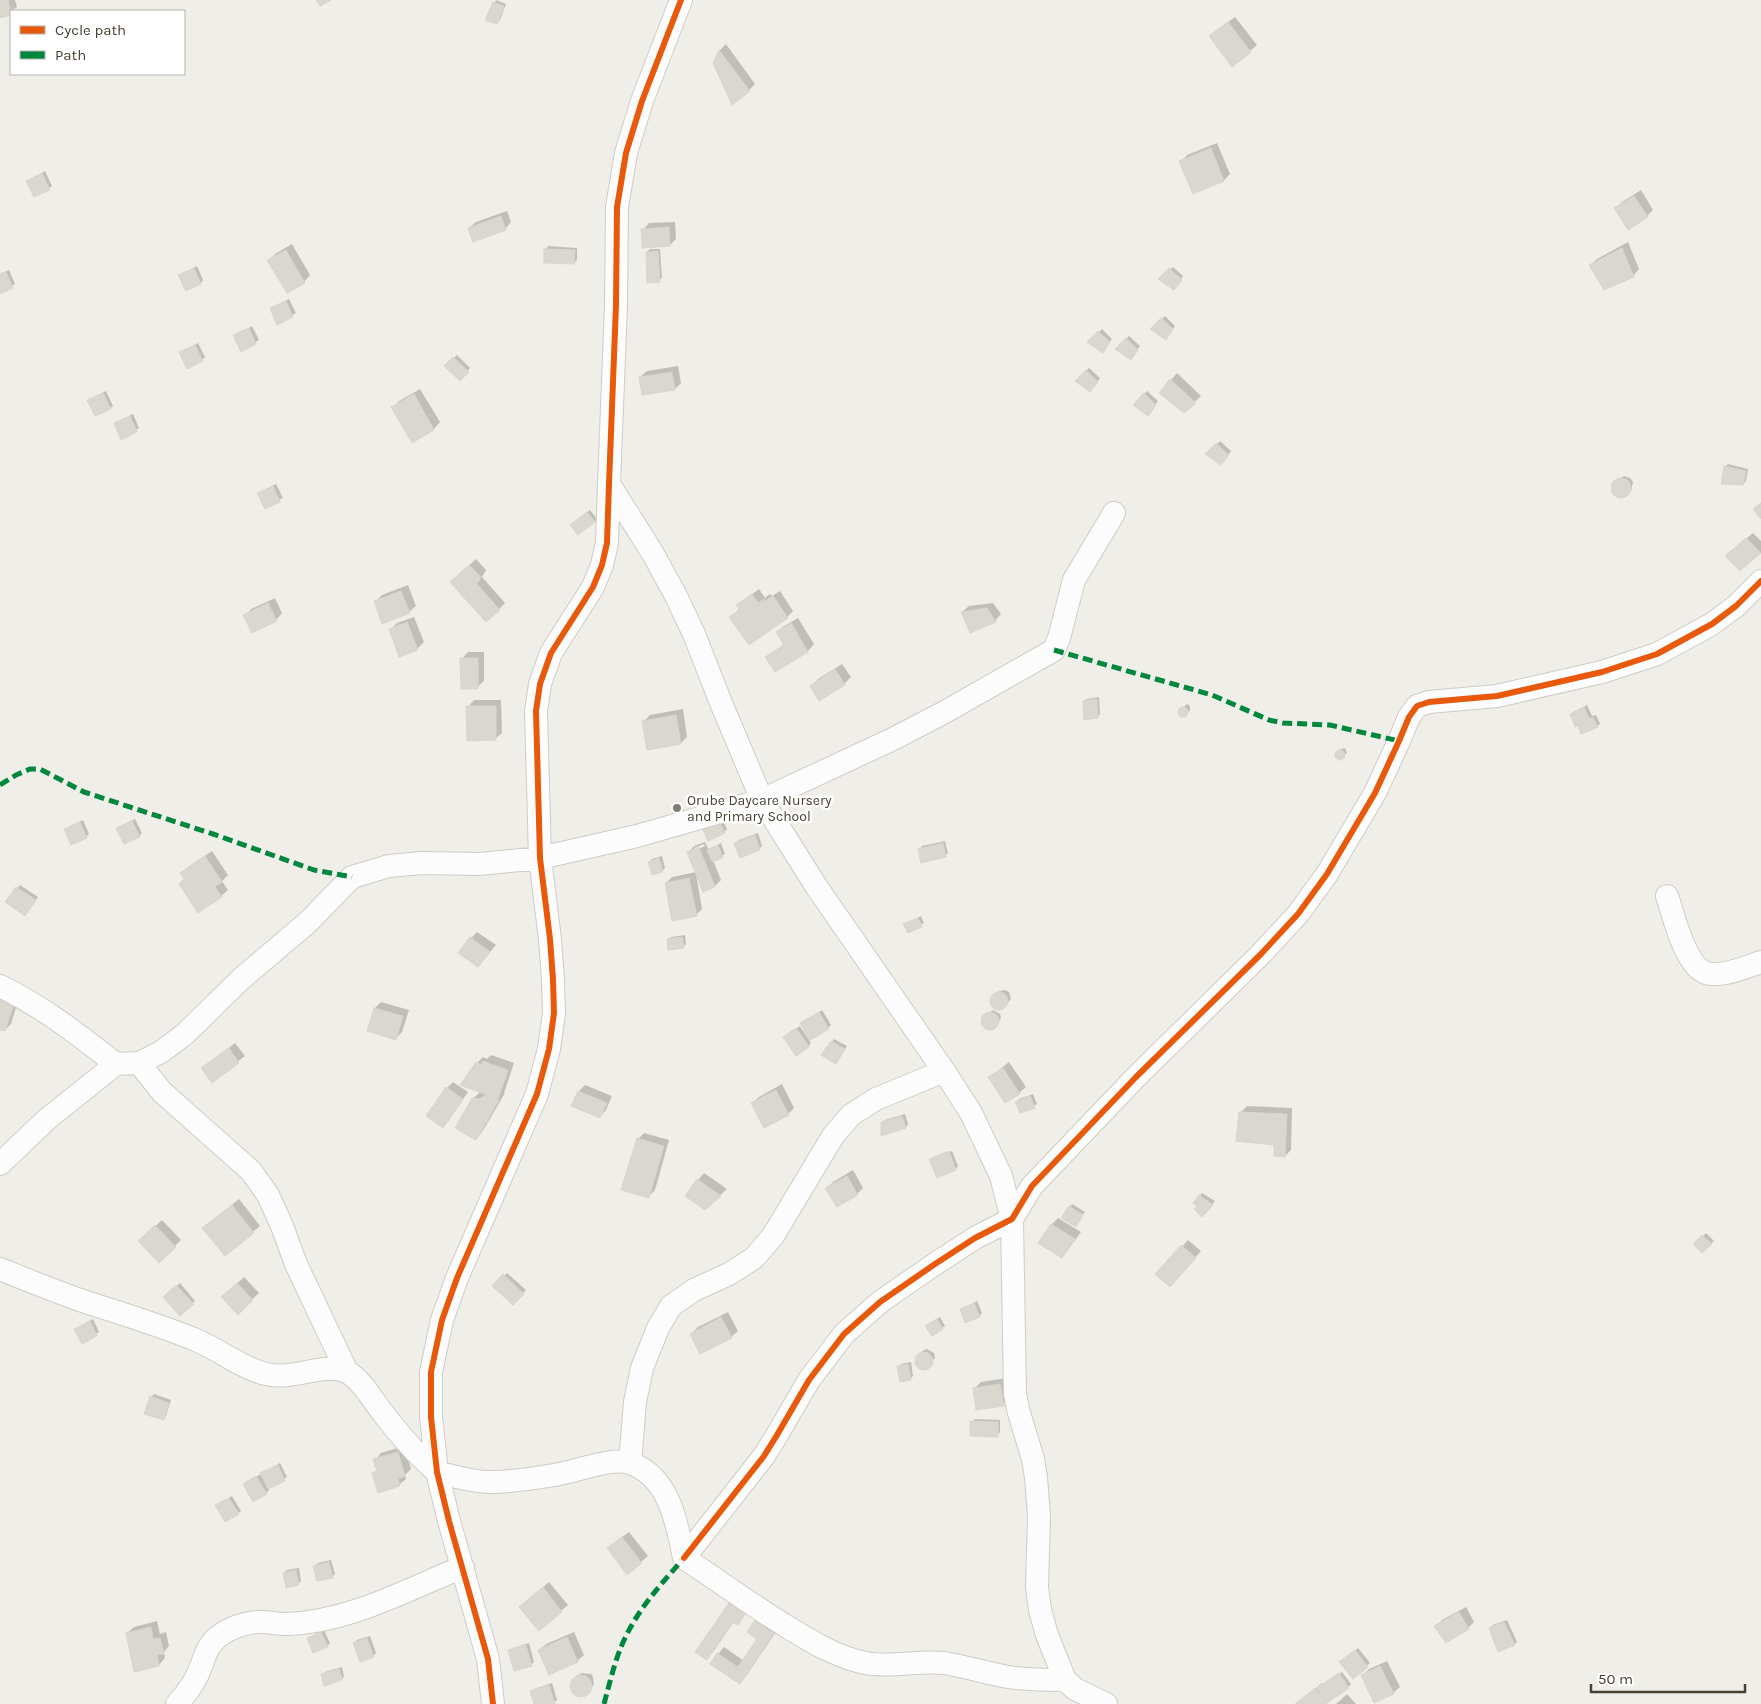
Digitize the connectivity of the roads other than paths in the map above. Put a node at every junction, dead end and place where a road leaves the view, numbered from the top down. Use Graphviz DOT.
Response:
graph roads {
  1 [pos="681,0"];
  2 [pos="609,484"];
  3 [pos="1114,512"];
  4 [pos="1761,581"];
  5 [pos="762,800"];
  6 [pos="540,858"];
  7 [pos="1667,896"];
  8 [pos="1761,962"];
  9 [pos="0,986"];
  10 [pos="139,1063"];
  11 [pos="116,1064"];
  12 [pos="944,1071"];
  13 [pos="0,1164"];
  14 [pos="1001,1176"];
  15 [pos="1032,1186"];
  16 [pos="1012,1219"];
  17 [pos="0,1268"];
  18 [pos="347,1372"];
  19 [pos="630,1463"];
  20 [pos="437,1472"];
  21 [pos="684,1558"];
  22 [pos="462,1567"];
  23 [pos="1065,1680"];
  24 [pos="177,1704"];
  25 [pos="493,1704"];
  26 [pos="1106,1704"];
  1 -- 2 [label="street"];
  2 -- 5 [label="street"];
  2 -- 6 [label="street"];
  3 -- 5 [label="street"];
  4 -- 15 [label="street"];
  5 -- 6 [label="street"];
  5 -- 12 [label="street"];
  6 -- 10 [label="street"];
  6 -- 20 [label="street"];
  7 -- 8 [label="street"];
  9 -- 11 [label="street"];
  10 -- 11 [label="street"];
  10 -- 18 [label="street"];
  11 -- 13 [label="street"];
  12 -- 14 [label="street"];
  12 -- 19 [label="street"];
  14 -- 15 [label="street"];
  14 -- 16 [label="street"];
  15 -- 16 [label="street"];
  16 -- 21 [label="street"];
  16 -- 23 [label="street"];
  17 -- 18 [label="street"];
  18 -- 20 [label="street"];
  19 -- 20 [label="street"];
  19 -- 21 [label="street"];
  20 -- 22 [label="street"];
  21 -- 23 [label="street"];
  22 -- 24 [label="street"];
  22 -- 25 [label="street"];
  23 -- 26 [label="street"];
}
